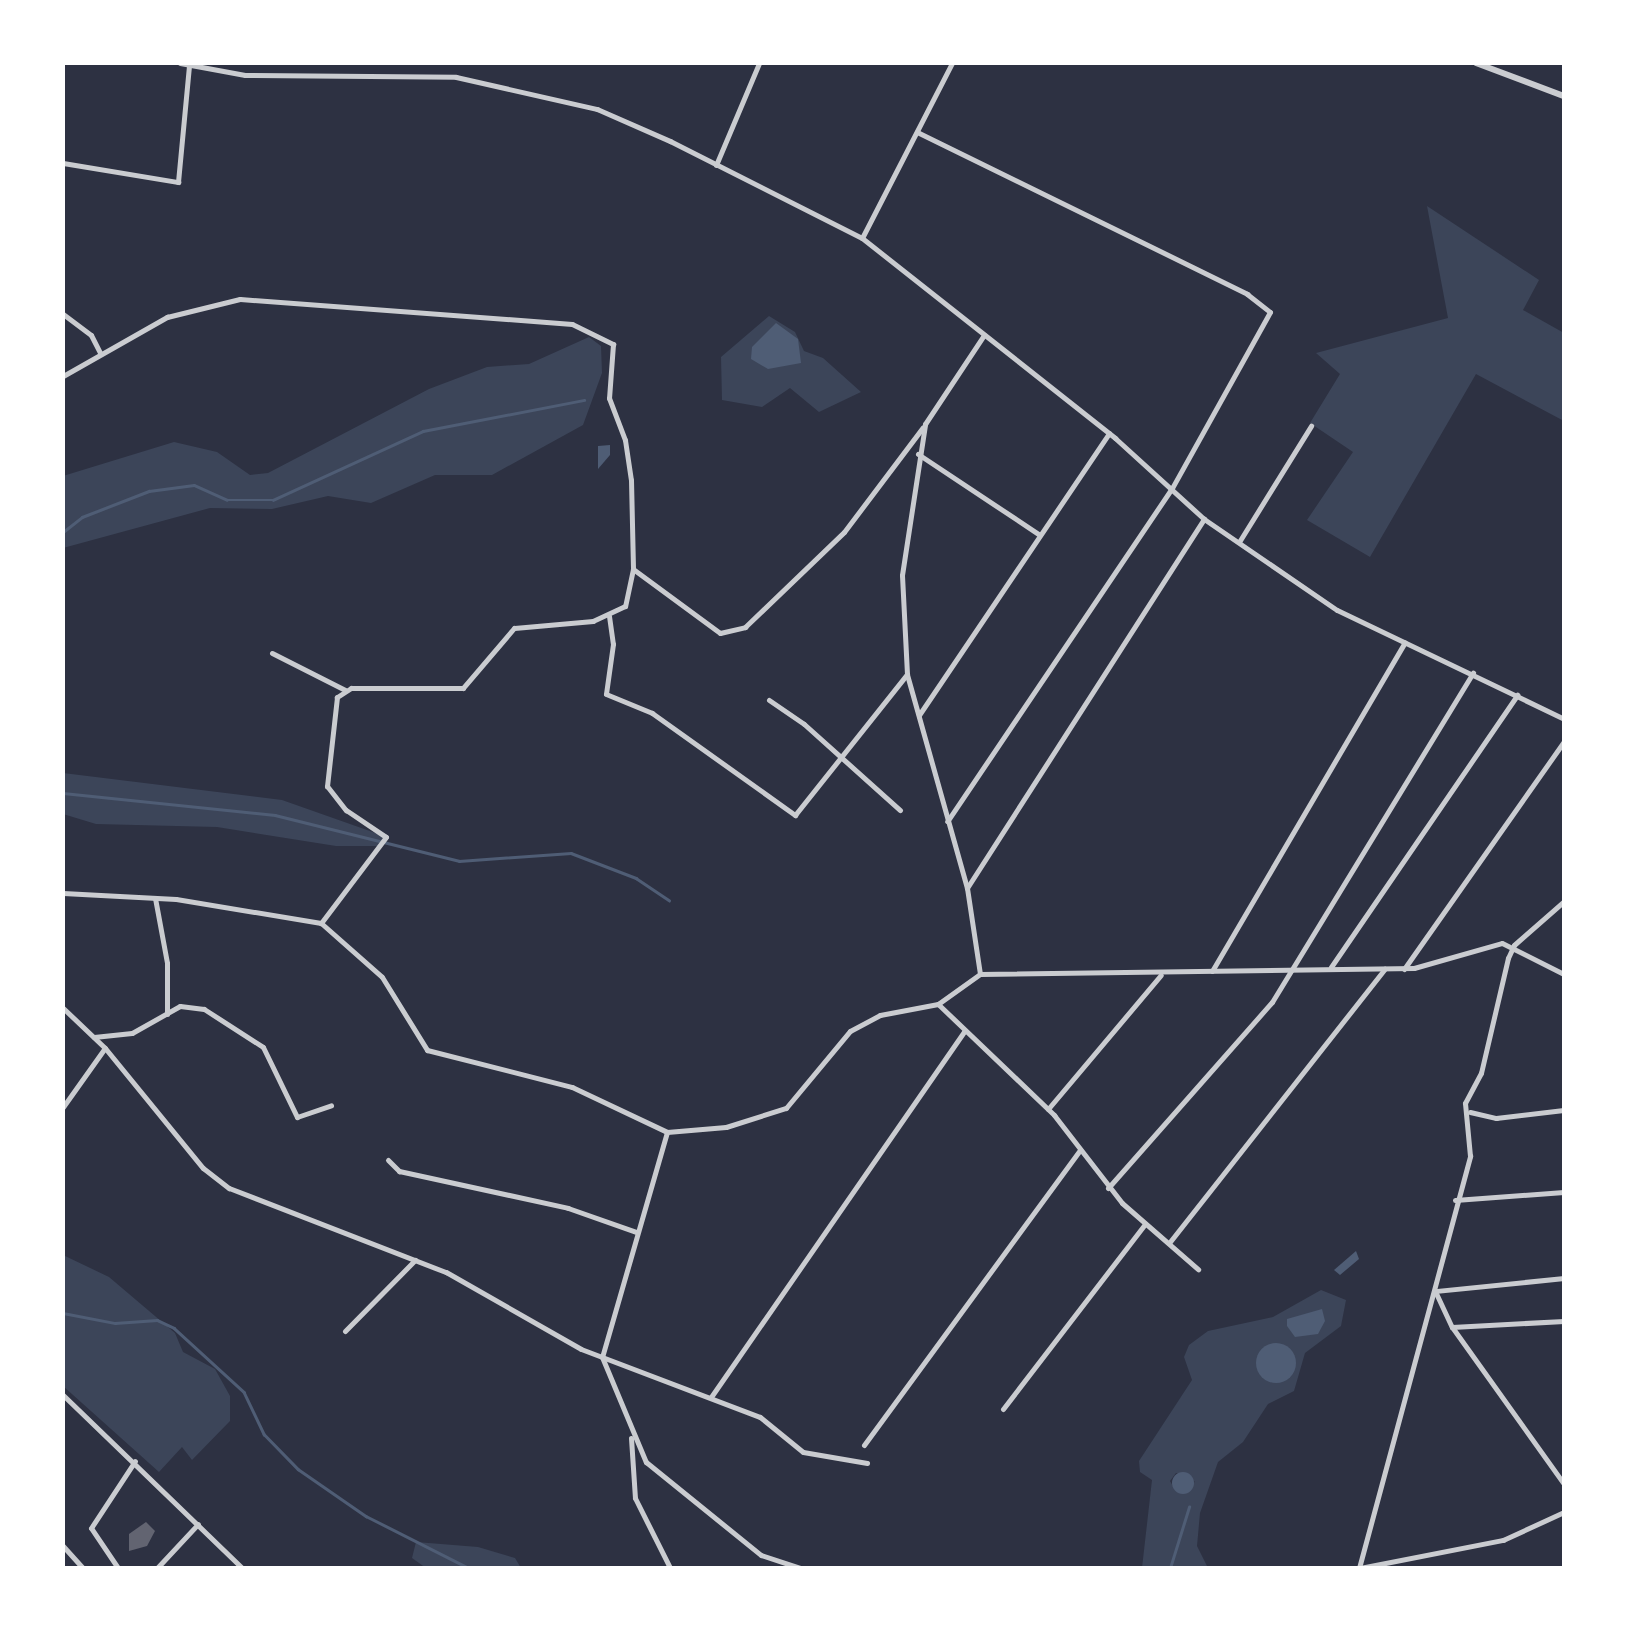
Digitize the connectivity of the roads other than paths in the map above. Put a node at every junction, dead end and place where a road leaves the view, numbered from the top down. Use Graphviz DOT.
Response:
graph roads {
  1 [pos="180,63"];
  2 [pos="352,63"];
  3 [pos="759,63"];
  4 [pos="952,63"];
  5 [pos="1476,63"];
  6 [pos="189,65"];
  7 [pos="352,72"];
  8 [pos="1564,96"];
  9 [pos="917,132"];
  10 [pos="63,163"];
  11 [pos="716,165"];
  12 [pos="862,238"];
  13 [pos="63,314"];
  14 [pos="984,335"];
  15 [pos="100,353"];
  16 [pos="63,376"];
  17 [pos="925,424"];
  18 [pos="1311,425"];
  19 [pos="1109,433"];
  20 [pos="918,454"];
  21 [pos="1171,488"];
  22 [pos="1204,519"];
  23 [pos="1040,535"];
  24 [pos="1239,542"];
  25 [pos="633,569"];
  26 [pos="609,616"];
  27 [pos="1405,642"];
  28 [pos="272,653"];
  29 [pos="1473,673"];
  30 [pos="907,674"];
  31 [pos="345,690"];
  32 [pos="1517,695"];
  33 [pos="769,700"];
  34 [pos="919,715"];
  35 [pos="1564,719"];
  36 [pos="1564,741"];
  37 [pos="839,754"];
  38 [pos="900,810"];
  39 [pos="947,821"];
  40 [pos="967,888"];
  41 [pos="63,893"];
  42 [pos="155,898"];
  43 [pos="1564,901"];
  44 [pos="1562,909"];
  45 [pos="321,923"];
  46 [pos="1514,945"];
  47 [pos="1331,967"];
  48 [pos="1290,968"];
  49 [pos="1404,968"];
  50 [pos="1385,969"];
  51 [pos="1212,971"];
  52 [pos="980,974"];
  53 [pos="1564,974"];
  54 [pos="1161,975"];
  55 [pos="938,1004"];
  56 [pos="63,1008"];
  57 [pos="167,1014"];
  58 [pos="964,1032"];
  59 [pos="94,1037"];
  60 [pos="104,1048"];
  61 [pos="331,1105"];
  62 [pos="63,1107"];
  63 [pos="1048,1110"];
  64 [pos="1564,1110"];
  65 [pos="1470,1112"];
  66 [pos="667,1132"];
  67 [pos="1080,1150"];
  68 [pos="387,1160"];
  69 [pos="1108,1188"];
  70 [pos="1564,1192"];
  71 [pos="1455,1200"];
  72 [pos="1144,1225"];
  73 [pos="636,1232"];
  74 [pos="1169,1243"];
  75 [pos="415,1260"];
  76 [pos="1198,1269"];
  77 [pos="1564,1278"];
  78 [pos="1435,1291"];
  79 [pos="1564,1321"];
  80 [pos="1452,1327"];
  81 [pos="345,1331"];
  82 [pos="602,1357"];
  83 [pos="63,1395"];
  84 [pos="711,1397"];
  85 [pos="1003,1409"];
  86 [pos="631,1438"];
  87 [pos="864,1445"];
  88 [pos="135,1461"];
  89 [pos="867,1463"];
  90 [pos="1564,1484"];
  91 [pos="1564,1512"];
  92 [pos="198,1524"];
  93 [pos="63,1546"];
  94 [pos="78,1560"];
  95 [pos="72,1568"];
  96 [pos="83,1568"];
  97 [pos="118,1568"];
  98 [pos="157,1568"];
  99 [pos="242,1568"];
  100 [pos="670,1568"];
  101 [pos="800,1568"];
  102 [pos="1359,1568"];
  1 -- 6 [label="street"];
  2 -- 7 [label="street"];
  3 -- 11 [label="street"];
  4 -- 9 [label="street"];
  5 -- 8 [label="street"];
  6 -- 7 [label="street"];
  6 -- 10 [label="street"];
  7 -- 11 [label="street"];
  9 -- 12 [label="street"];
  9 -- 21 [label="street"];
  11 -- 12 [label="street"];
  12 -- 14 [label="street"];
  13 -- 15 [label="street"];
  14 -- 17 [label="street"];
  14 -- 19 [label="street"];
  15 -- 16 [label="street"];
  15 -- 25 [label="street"];
  17 -- 20 [label="street"];
  17 -- 25 [label="street"];
  18 -- 24 [label="street"];
  19 -- 21 [label="street"];
  19 -- 23 [label="street"];
  20 -- 23 [label="street"];
  20 -- 30 [label="street"];
  21 -- 22 [label="street"];
  21 -- 39 [label="street"];
  22 -- 24 [label="street"];
  22 -- 40 [label="street"];
  23 -- 34 [label="street"];
  24 -- 27 [label="street"];
  25 -- 26 [label="street"];
  26 -- 31 [label="street"];
  26 -- 37 [label="street"];
  27 -- 29 [label="street"];
  27 -- 51 [label="street"];
  28 -- 31 [label="street"];
  29 -- 32 [label="street"];
  29 -- 48 [label="street"];
  30 -- 34 [label="street"];
  30 -- 37 [label="street"];
  31 -- 45 [label="street"];
  32 -- 35 [label="street"];
  32 -- 47 [label="street"];
  33 -- 37 [label="street"];
  34 -- 39 [label="street"];
  36 -- 49 [label="street"];
  37 -- 38 [label="street"];
  39 -- 40 [label="street"];
  40 -- 52 [label="street"];
  41 -- 42 [label="street"];
  42 -- 45 [label="street"];
  42 -- 57 [label="street"];
  43 -- 44 [label="street"];
  44 -- 46 [label="street"];
  45 -- 66 [label="street"];
  46 -- 49 [label="street"];
  46 -- 53 [label="street"];
  46 -- 65 [label="street"];
  47 -- 48 [label="street"];
  47 -- 50 [label="street"];
  48 -- 51 [label="street"];
  48 -- 69 [label="street"];
  49 -- 50 [label="street"];
  50 -- 74 [label="street"];
  51 -- 54 [label="street"];
  52 -- 54 [label="street"];
  52 -- 55 [label="street"];
  54 -- 63 [label="street"];
  55 -- 58 [label="street"];
  55 -- 66 [label="street"];
  56 -- 59 [label="street"];
  57 -- 59 [label="street"];
  57 -- 61 [label="street"];
  58 -- 63 [label="street"];
  58 -- 84 [label="street"];
  59 -- 60 [label="street"];
  60 -- 62 [label="street"];
  60 -- 75 [label="street"];
  63 -- 67 [label="street"];
  64 -- 65 [label="street"];
  65 -- 71 [label="street"];
  66 -- 73 [label="street"];
  67 -- 69 [label="street"];
  67 -- 87 [label="street"];
  68 -- 73 [label="street"];
  69 -- 72 [label="street"];
  70 -- 71 [label="street"];
  71 -- 78 [label="street"];
  72 -- 74 [label="street"];
  72 -- 85 [label="street"];
  73 -- 82 [label="street"];
  74 -- 76 [label="street"];
  75 -- 81 [label="street"];
  75 -- 82 [label="street"];
  77 -- 78 [label="street"];
  78 -- 80 [label="street"];
  78 -- 102 [label="street"];
  79 -- 80 [label="street"];
  80 -- 90 [label="street"];
  82 -- 84 [label="street"];
  82 -- 86 [label="street"];
  83 -- 88 [label="street"];
  84 -- 89 [label="street"];
  86 -- 100 [label="street"];
  86 -- 101 [label="street"];
  88 -- 92 [label="street"];
  88 -- 97 [label="street"];
  91 -- 102 [label="street"];
  92 -- 98 [label="street"];
  92 -- 99 [label="street"];
  93 -- 94 [label="street"];
  94 -- 95 [label="street"];
  94 -- 96 [label="street"];
}
